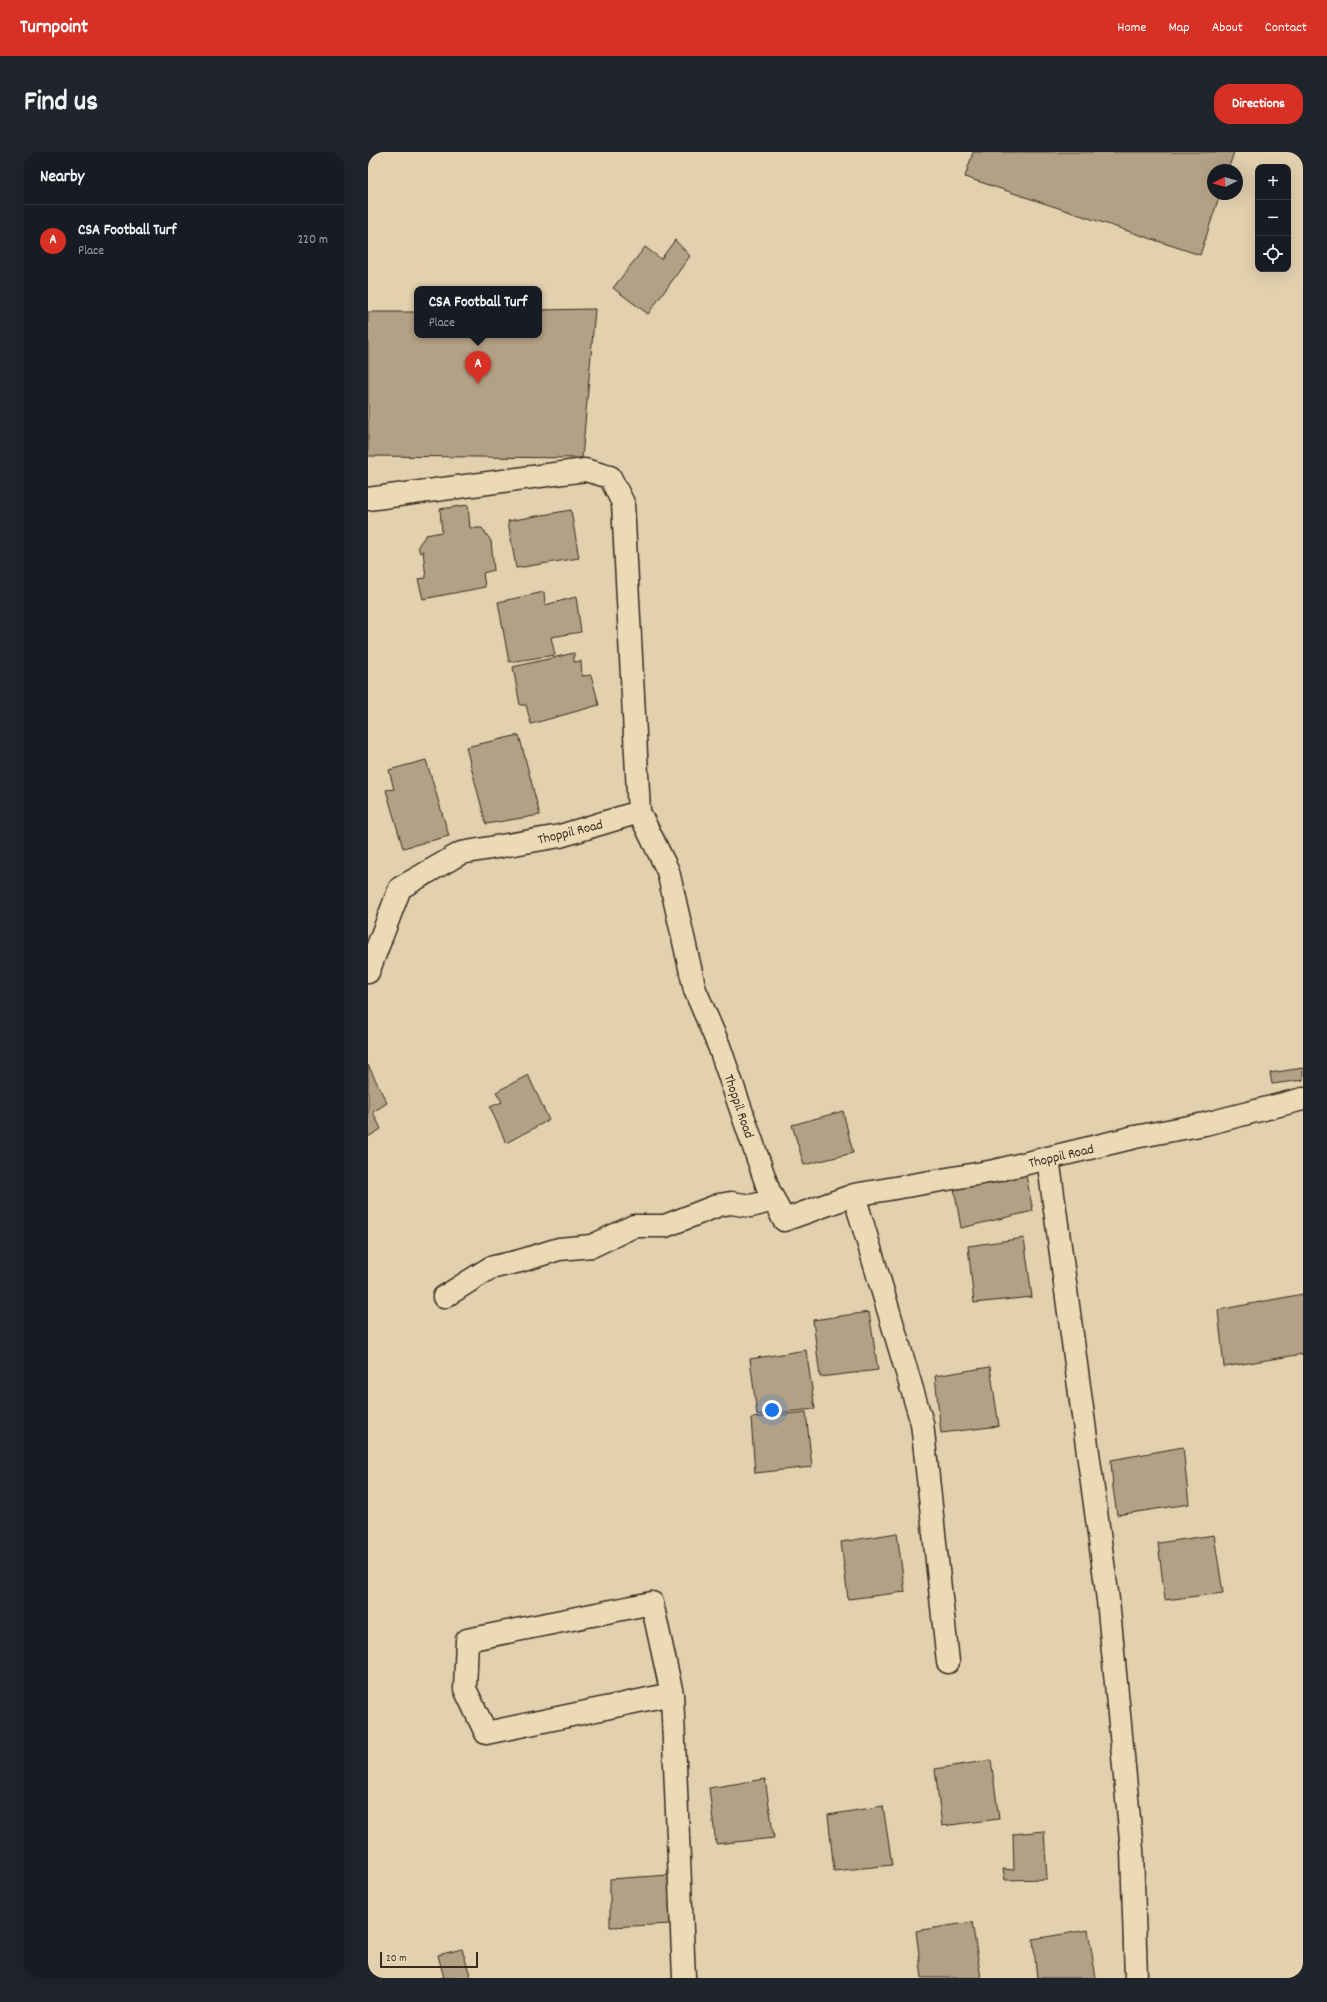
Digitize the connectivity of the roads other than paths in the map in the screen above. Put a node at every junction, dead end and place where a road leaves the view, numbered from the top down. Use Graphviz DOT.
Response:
graph roads {
  1 [pos="368,499"];
  2 [pos="639,812"];
  3 [pos="368,972"];
  4 [pos="1303,1099"];
  5 [pos="1048,1158"];
  6 [pos="854,1195"];
  7 [pos="774,1200"];
  8 [pos="444,1297"];
  9 [pos="948,1662"];
  10 [pos="672,1694"];
  11 [pos="684,1978"];
  12 [pos="1136,1978"];
  1 -- 2 [label="street"];
  2 -- 3 [label="street, Thoppil Road"];
  2 -- 7 [label="street, Thoppil Road"];
  4 -- 5 [label="street, Thoppil Road"];
  5 -- 6 [label="street, Thoppil Road"];
  5 -- 12 [label="street"];
  6 -- 7 [label="street, Thoppil Road"];
  6 -- 9 [label="street"];
  7 -- 8 [label="street"];
  10 -- 10 [label="street"];
  10 -- 11 [label="street"];
}
